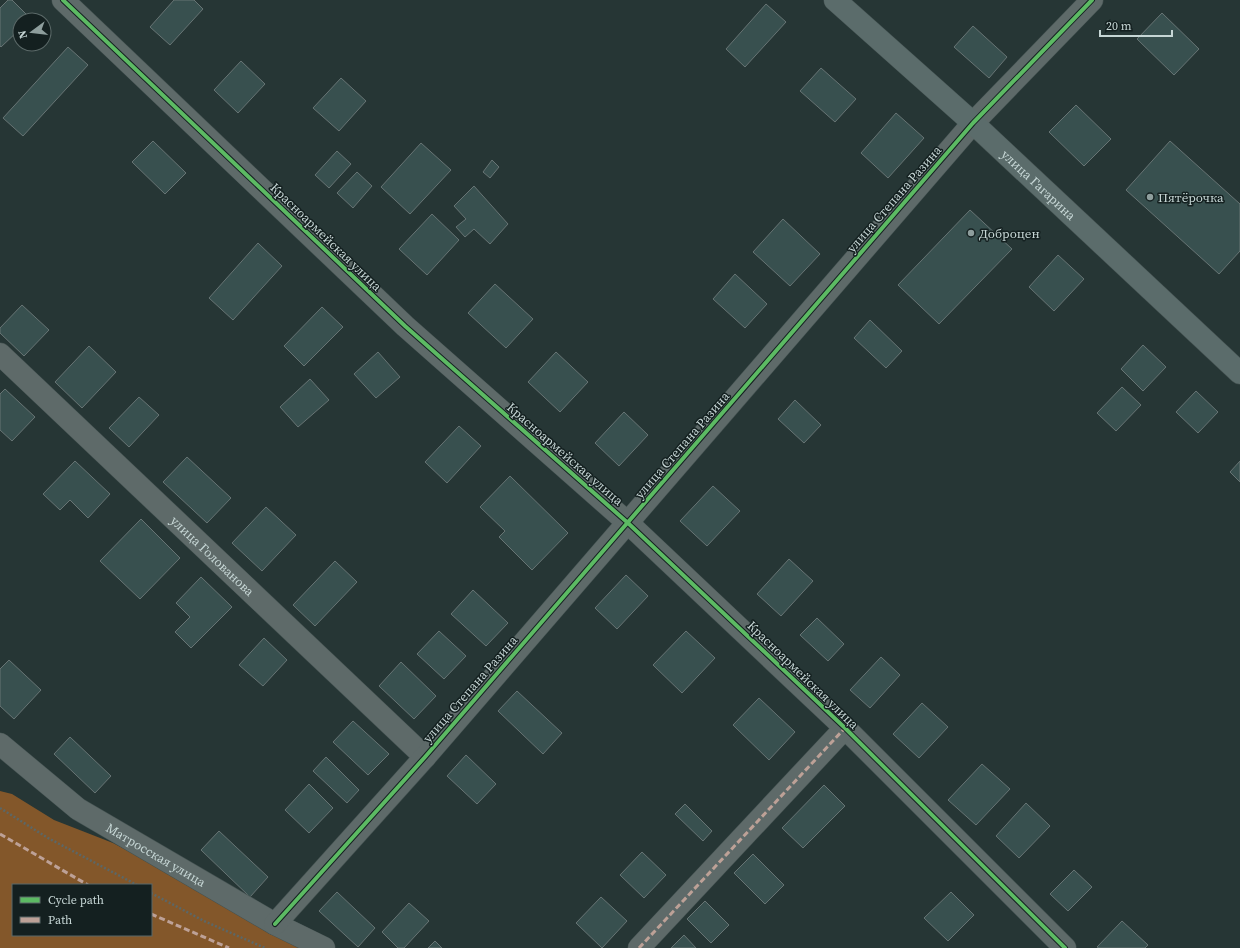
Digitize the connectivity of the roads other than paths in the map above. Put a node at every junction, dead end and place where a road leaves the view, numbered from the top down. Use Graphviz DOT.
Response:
graph roads {
  1 [pos="63,0"];
  2 [pos="835,0"];
  3 [pos="1092,0"];
  4 [pos="973,123"];
  5 [pos="0,354"];
  6 [pos="1240,374"];
  7 [pos="628,523"];
  8 [pos="845,728"];
  9 [pos="0,744"];
  10 [pos="425,757"];
  11 [pos="275,924"];
  12 [pos="324,948"];
  13 [pos="639,948"];
  14 [pos="1065,948"];
  1 -- 7 [label="street, Красноармейская улица"];
  2 -- 4 [label="main road, улица Гагарина"];
  3 -- 4 [label="street, улица Степана Разина"];
  4 -- 6 [label="main road, улица Гагарина"];
  4 -- 7 [label="street, улица Степана Разина"];
  5 -- 10 [label="street, улица Голованова"];
  7 -- 8 [label="street, Красноармейская улица"];
  7 -- 10 [label="street, улица Степана Разина"];
  8 -- 13 [label="street, Красноармейская улица"];
  8 -- 14 [label="street, Красноармейская улица"];
  9 -- 11 [label="street, Матросская улица"];
  10 -- 11 [label="street, улица Степана Разина"];
  11 -- 12 [label="street, Матросская улица"];
}
